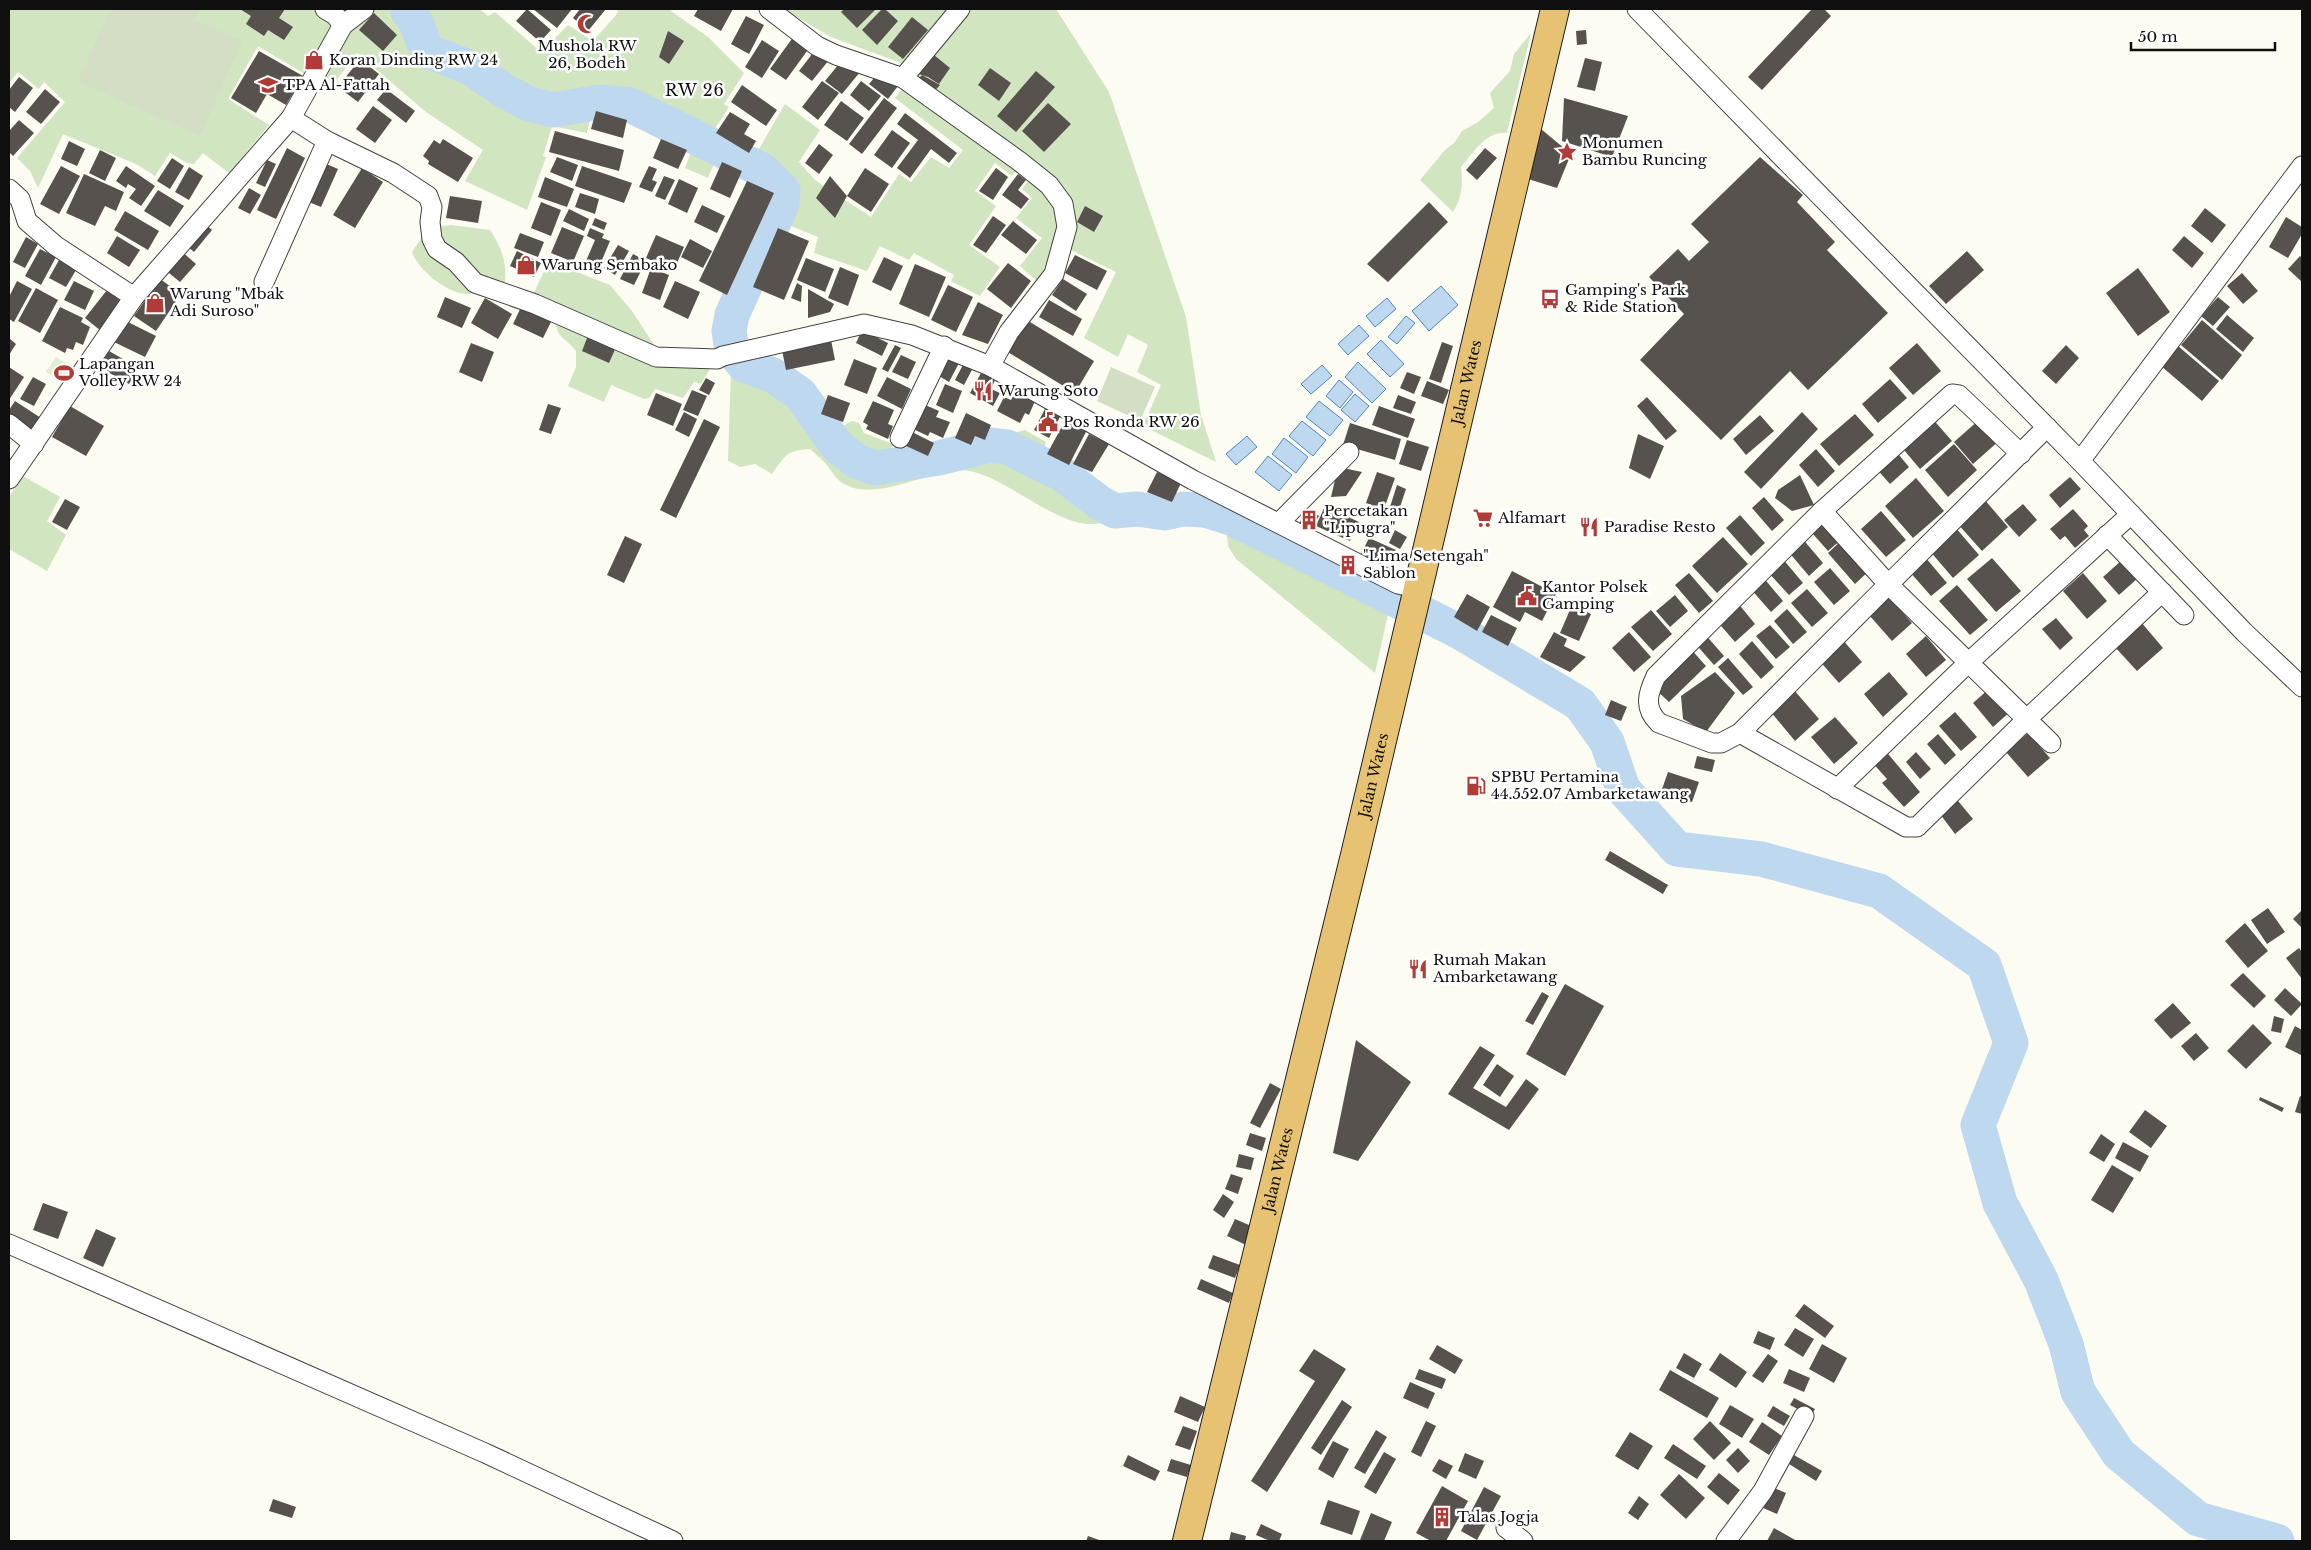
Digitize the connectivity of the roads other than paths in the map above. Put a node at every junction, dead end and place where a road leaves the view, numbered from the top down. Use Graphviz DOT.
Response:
graph roads {
  1 [pos="325,9"];
  2 [pos="364,9"];
  3 [pos="960,9"];
  4 [pos="1555,9"];
  5 [pos="1637,9"];
  6 [pos="778,12"];
  7 [pos="343,25"];
  8 [pos="903,78"];
  9 [pos="291,118"];
  10 [pos="327,142"];
  11 [pos="2302,166"];
  12 [pos="9,189"];
  13 [pos="264,282"];
  14 [pos="134,297"];
  15 [pos="944,346"];
  16 [pos="990,366"];
  17 [pos="9,424"];
  18 [pos="2047,427"];
  19 [pos="900,438"];
  20 [pos="34,444"];
  21 [pos="1349,452"];
  22 [pos="2021,454"];
  23 [pos="2080,461"];
  24 [pos="9,479"];
  25 [pos="1822,511"];
  26 [pos="2131,514"];
  27 [pos="1279,523"];
  28 [pos="2107,535"];
  29 [pos="1888,584"];
  30 [pos="2162,592"];
  31 [pos="1415,596"];
  32 [pos="2184,615"];
  33 [pos="1969,662"];
  34 [pos="2302,687"];
  35 [pos="2027,719"];
  36 [pos="1740,733"];
  37 [pos="2052,743"];
  38 [pos="1837,789"];
  39 [pos="9,1244"];
  40 [pos="1804,1416"];
  41 [pos="1506,1528"];
  42 [pos="673,1541"];
  43 [pos="1187,1541"];
  44 [pos="1523,1541"];
  45 [pos="1726,1541"];
  1 -- 7 [label="street"];
  2 -- 7 [label="street"];
  3 -- 8 [label="street"];
  4 -- 31 [label="highway, Jalan Wates"];
  5 -- 18 [label="street"];
  6 -- 8 [label="street"];
  7 -- 9 [label="street"];
  8 -- 16 [label="street"];
  9 -- 10 [label="street"];
  9 -- 14 [label="street"];
  10 -- 13 [label="street"];
  10 -- 15 [label="street"];
  11 -- 23 [label="street"];
  12 -- 14 [label="street"];
  14 -- 20 [label="street"];
  15 -- 16 [label="street"];
  15 -- 19 [label="street"];
  16 -- 27 [label="street"];
  17 -- 20 [label="street"];
  18 -- 22 [label="street"];
  18 -- 23 [label="street"];
  20 -- 24 [label="street"];
  21 -- 27 [label="street"];
  22 -- 25 [label="street"];
  22 -- 29 [label="street"];
  23 -- 26 [label="street"];
  25 -- 29 [label="street"];
  25 -- 36 [label="street"];
  26 -- 28 [label="street"];
  26 -- 34 [label="street"];
  27 -- 31 [label="street"];
  28 -- 30 [label="street"];
  28 -- 33 [label="street"];
  29 -- 33 [label="street"];
  29 -- 36 [label="street"];
  30 -- 32 [label="street"];
  30 -- 35 [label="street"];
  31 -- 43 [label="highway, Jalan Wates"];
  33 -- 35 [label="street"];
  33 -- 38 [label="street"];
  35 -- 37 [label="street"];
  35 -- 38 [label="street"];
  36 -- 38 [label="street"];
  39 -- 42 [label="street"];
  40 -- 45 [label="street"];
  41 -- 44 [label="street"];
}
